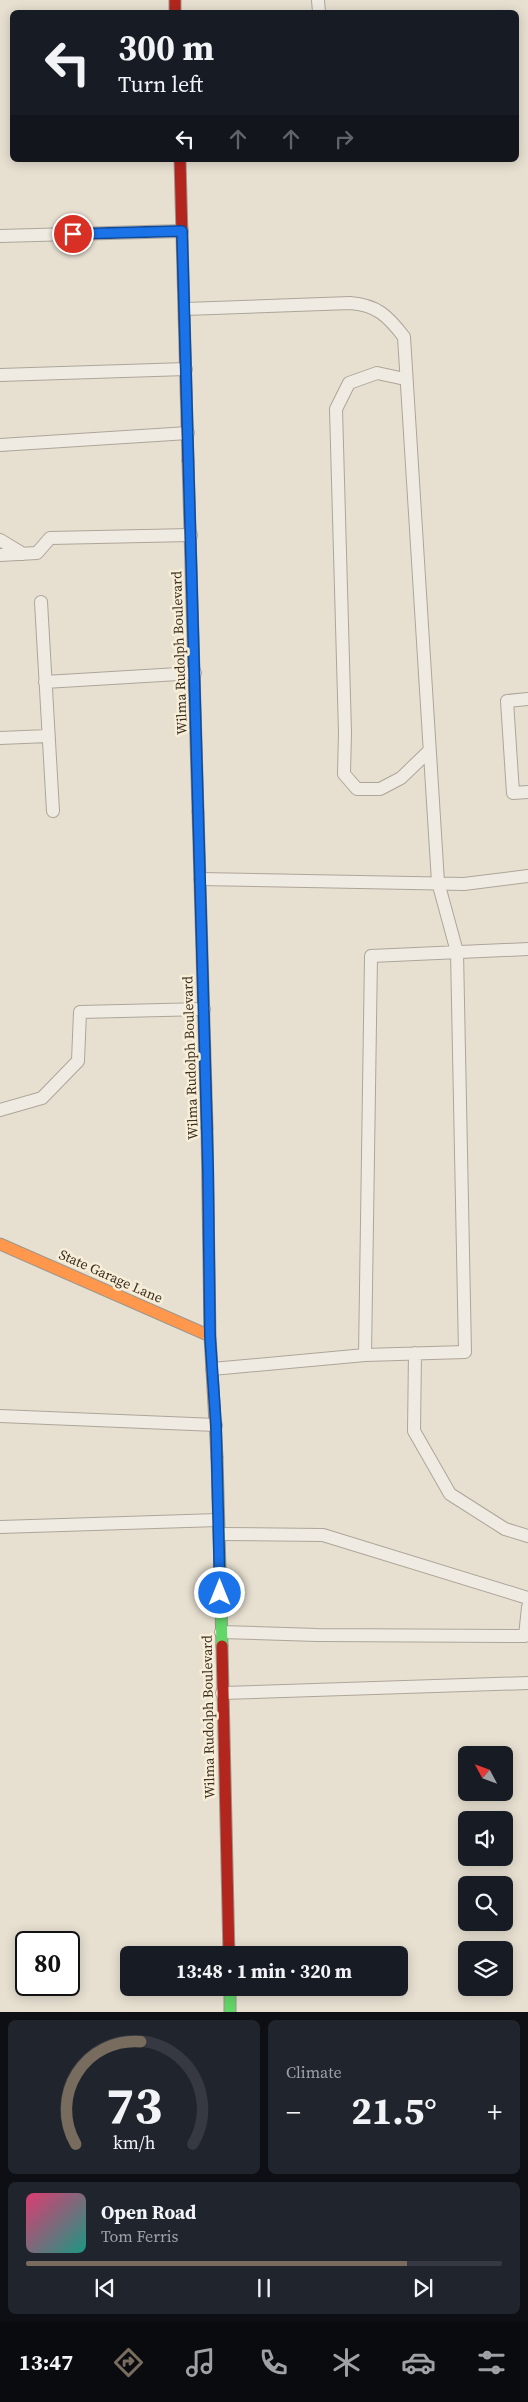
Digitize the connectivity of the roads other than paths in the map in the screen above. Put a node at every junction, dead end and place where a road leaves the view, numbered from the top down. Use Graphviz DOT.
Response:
graph roads {
  1 [pos="180,162"];
  2 [pos="182,231"];
  3 [pos="0,236"];
  4 [pos="184,309"];
  5 [pos="186,369"];
  6 [pos="0,375"];
  7 [pos="405,379"];
  8 [pos="188,433"];
  9 [pos="3,446"];
  10 [pos="191,535"];
  11 [pos="0,540"];
  12 [pos="24,554"];
  13 [pos="0,555"];
  14 [pos="41,602"];
  15 [pos="194,673"];
  16 [pos="44,682"];
  17 [pos="528,699"];
  18 [pos="48,736"];
  19 [pos="0,738"];
  20 [pos="429,751"];
  21 [pos="528,792"];
  22 [pos="53,811"];
  23 [pos="528,876"];
  24 [pos="200,879"];
  25 [pos="438,882"];
  26 [pos="528,949"];
  27 [pos="457,952"];
  28 [pos="204,1008"];
  29 [pos="0,1110"];
  30 [pos="0,1232"];
  31 [pos="2,1245"];
  32 [pos="210,1336"];
  33 [pos="416,1353"];
  34 [pos="365,1355"];
  35 [pos="212,1369"];
  36 [pos="0,1416"];
  37 [pos="216,1425"];
  38 [pos="218,1520"];
  39 [pos="0,1527"];
  40 [pos="220,1534"];
  41 [pos="528,1536"];
  42 [pos="528,1598"];
  43 [pos="528,1607"];
  44 [pos="221,1632"];
  45 [pos="528,1683"];
  46 [pos="222,1693"];
  47 [pos="229,1946"];
  48 [pos="230,1996"];
  49 [pos="230,2012"];
  1 -- 2 [label="main road, Wilma Rudolph Boulevard"];
  2 -- 3 [label="lane"];
  2 -- 4 [label="main road, Wilma Rudolph Boulevard"];
  4 -- 5 [label="main road, Wilma Rudolph Boulevard"];
  4 -- 7 [label="lane"];
  5 -- 6 [label="lane"];
  5 -- 8 [label="main road, Wilma Rudolph Boulevard"];
  7 -- 20 [label="lane"];
  7 -- 20 [label="lane"];
  8 -- 9 [label="lane"];
  8 -- 10 [label="main road, Wilma Rudolph Boulevard"];
  10 -- 12 [label="lane"];
  10 -- 15 [label="main road, Wilma Rudolph Boulevard"];
  11 -- 12 [label="lane"];
  12 -- 13 [label="lane"];
  14 -- 16 [label="lane"];
  15 -- 16 [label="lane"];
  15 -- 24 [label="main road, Wilma Rudolph Boulevard"];
  16 -- 18 [label="lane"];
  17 -- 21 [label="lane"];
  18 -- 19 [label="lane"];
  18 -- 22 [label="lane"];
  20 -- 25 [label="lane"];
  23 -- 25 [label="lane"];
  24 -- 25 [label="lane"];
  24 -- 28 [label="main road, Wilma Rudolph Boulevard"];
  25 -- 27 [label="lane"];
  26 -- 27 [label="lane"];
  27 -- 33 [label="lane"];
  27 -- 34 [label="lane"];
  28 -- 29 [label="lane"];
  28 -- 32 [label="main road, Wilma Rudolph Boulevard"];
  30 -- 31 [label="lane"];
  31 -- 32 [label="main road, State Garage Lane"];
  32 -- 35 [label="main road, Wilma Rudolph Boulevard"];
  33 -- 34 [label="lane"];
  33 -- 41 [label="lane"];
  34 -- 35 [label="lane"];
  35 -- 37 [label="main road, Wilma Rudolph Boulevard"];
  36 -- 37 [label="lane"];
  37 -- 38 [label="main road, Wilma Rudolph Boulevard"];
  38 -- 39 [label="lane"];
  38 -- 40 [label="main road, Wilma Rudolph Boulevard"];
  40 -- 42 [label="lane"];
  40 -- 44 [label="main road, Wilma Rudolph Boulevard"];
  43 -- 44 [label="lane"];
  44 -- 46 [label="main road, Wilma Rudolph Boulevard"];
  45 -- 46 [label="lane"];
  46 -- 47 [label="main road, Wilma Rudolph Boulevard"];
  48 -- 49 [label="main road"];
}
